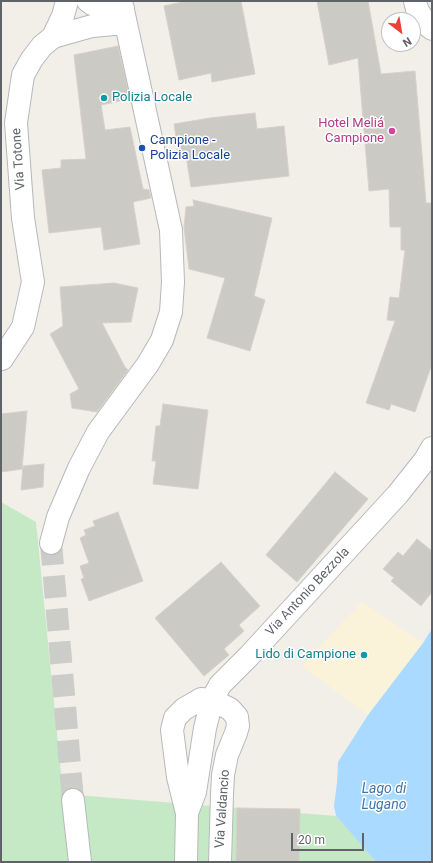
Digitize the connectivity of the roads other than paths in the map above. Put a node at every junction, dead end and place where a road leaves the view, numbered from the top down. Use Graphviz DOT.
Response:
graph roads {
  1 [pos="67,1"];
  2 [pos="88,1"];
  3 [pos="415,1"];
  4 [pos="123,10"];
  5 [pos="432,29"];
  6 [pos="53,37"];
  7 [pos="2,359"];
  8 [pos="432,448"];
  9 [pos="51,542"];
  10 [pos="212,700"];
  11 [pos="73,800"];
  12 [pos="187,813"];
  13 [pos="80,862"];
  14 [pos="186,862"];
  15 [pos="220,862"];
  1 -- 6 [label="street"];
  2 -- 4 [label="street"];
  3 -- 5 [label="street"];
  4 -- 6 [label="street, Via Totone"];
  4 -- 9 [label="street"];
  6 -- 7 [label="street, Via Totone"];
  8 -- 10 [label="street, Via Antonio Bezzola"];
  10 -- 12 [label="street, Via Antonio Bezzola"];
  10 -- 12 [label="street"];
  10 -- 15 [label="street, Via Valdancio"];
  11 -- 13 [label="street"];
  12 -- 14 [label="street, Via Antonio Bezzola"];
}
